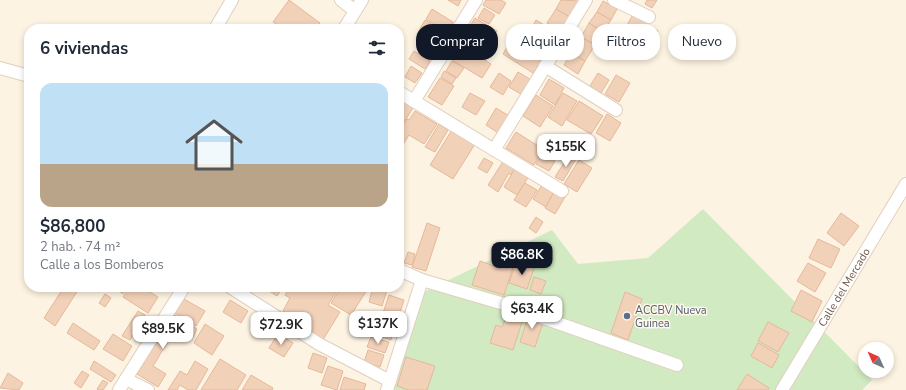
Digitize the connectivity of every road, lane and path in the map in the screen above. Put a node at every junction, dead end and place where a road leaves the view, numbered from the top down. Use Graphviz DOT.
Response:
graph roads {
  1 [pos="232,0"];
  2 [pos="341,0"];
  3 [pos="362,0"];
  4 [pos="476,0"];
  5 [pos="586,0"];
  6 [pos="614,0"];
  7 [pos="355,11"];
  8 [pos="649,17"];
  9 [pos="218,24"];
  10 [pos="347,24"];
  11 [pos="545,66"];
  12 [pos="0,68"];
  13 [pos="24,75"];
  14 [pos="404,95"];
  15 [pos="414,101"];
  16 [pos="616,110"];
  17 [pos="494,150"];
  18 [pos="906,184"];
  19 [pos="562,191"];
  20 [pos="404,272"];
  21 [pos="422,280"];
  22 [pos="181,292"];
  23 [pos="238,292"];
  24 [pos="677,365"];
  25 [pos="126,379"];
  26 [pos="388,386"];
  27 [pos="119,390"];
  28 [pos="148,390"];
  29 [pos="782,390"];
  1 -- 9 [label="street"];
  2 -- 7 [label="street"];
  3 -- 7 [label="street"];
  4 -- 15 [label="street"];
  5 -- 11 [label="street"];
  6 -- 8 [label="street"];
  7 -- 10 [label="street"];
  11 -- 16 [label="street"];
  11 -- 17 [label="street"];
  12 -- 13 [label="street"];
  14 -- 15 [label="street"];
  15 -- 17 [label="street"];
  17 -- 19 [label="street"];
  18 -- 29 [label="street, Calle del Mercado"];
  20 -- 21 [label="street"];
  21 -- 24 [label="street"];
  21 -- 26 [label="street"];
  22 -- 25 [label="street"];
  23 -- 26 [label="street"];
  25 -- 27 [label="street"];
  25 -- 28 [label="street"];
}
